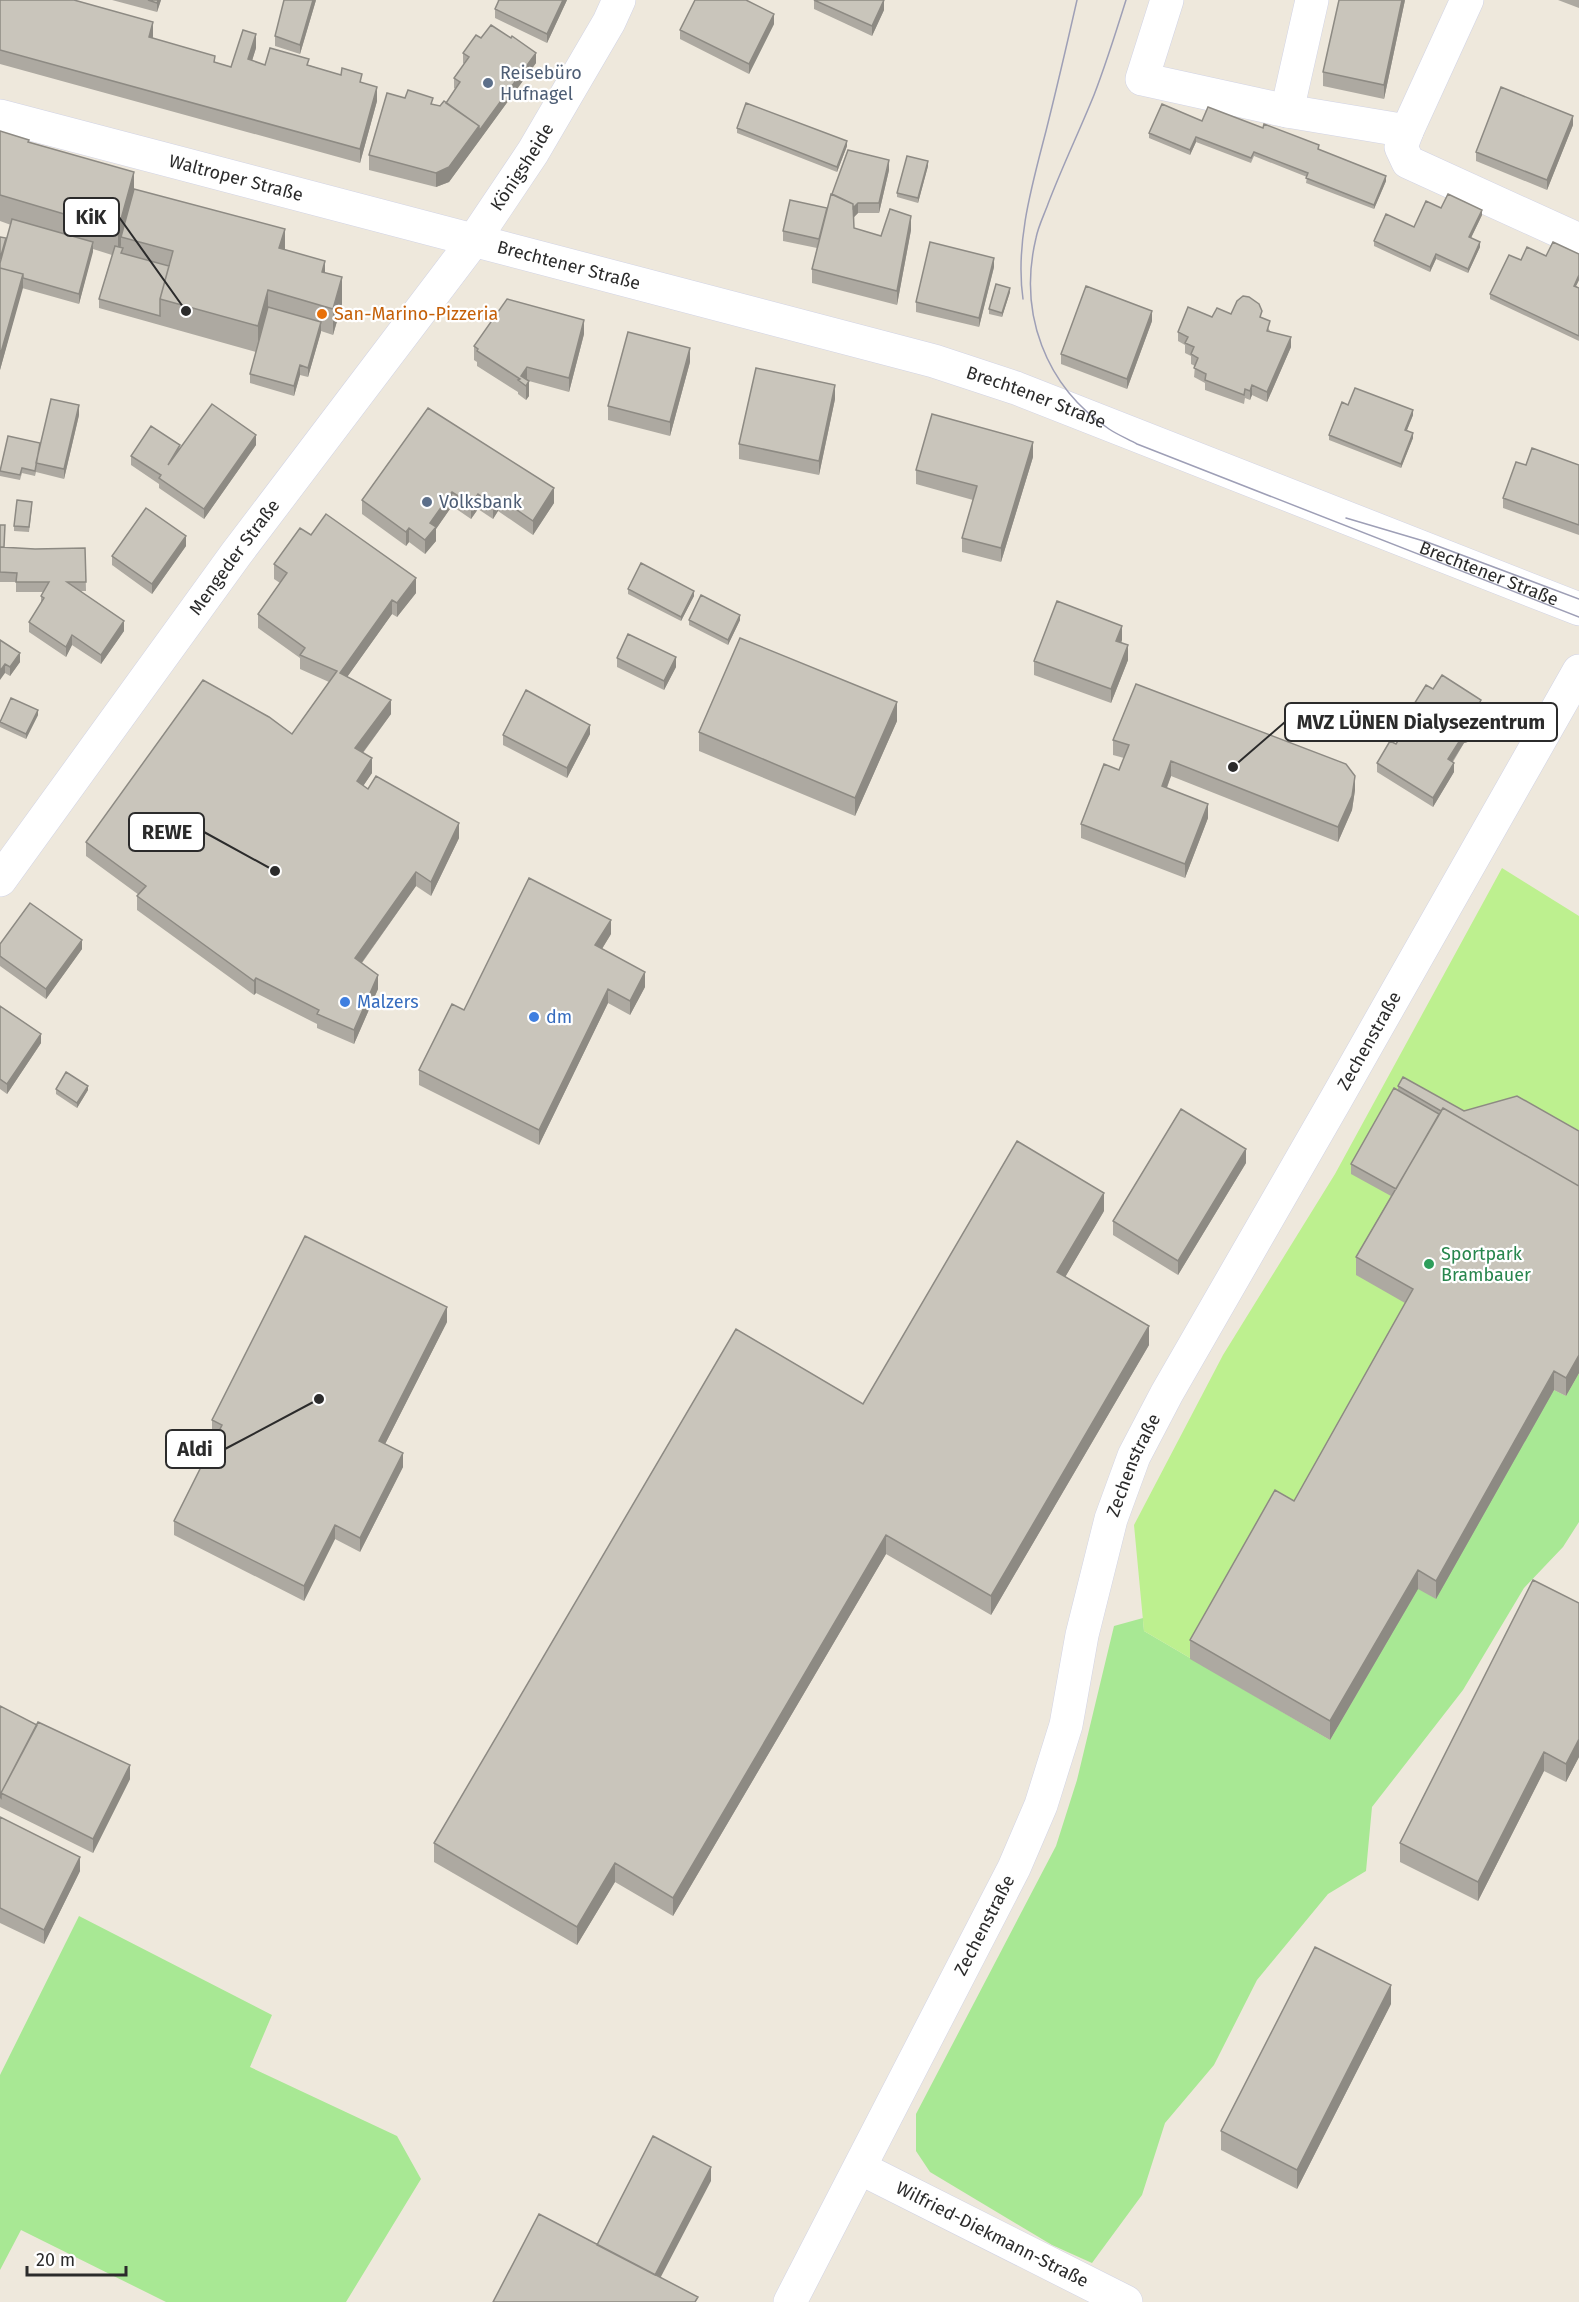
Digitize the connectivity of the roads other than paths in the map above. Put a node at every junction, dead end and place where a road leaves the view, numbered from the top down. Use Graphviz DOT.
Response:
graph roads {
  1 [pos="619,0"];
  2 [pos="1167,0"];
  3 [pos="1312,0"];
  4 [pos="1467,0"];
  5 [pos="1287,111"];
  6 [pos="0,116"];
  7 [pos="1407,147"];
  8 [pos="474,240"];
  9 [pos="1579,240"];
  10 [pos="1579,609"];
  11 [pos="1579,671"];
  12 [pos="0,880"];
  13 [pos="860,2168"];
  14 [pos="790,2302"];
  15 [pos="1126,2302"];
  1 -- 8 [label="street, Königsheide"];
  2 -- 5 [label="street"];
  3 -- 5 [label="street"];
  4 -- 7 [label="street"];
  5 -- 7 [label="street"];
  6 -- 8 [label="street, Waltroper Straße"];
  7 -- 9 [label="street"];
  8 -- 10 [label="street, Brechtener Straße"];
  8 -- 12 [label="street, Mengeder Straße"];
  11 -- 13 [label="street, Zechenstraße"];
  13 -- 14 [label="street, Zechenstraße"];
  13 -- 15 [label="street, Wilfried-Diekmann-Straße"];
}
